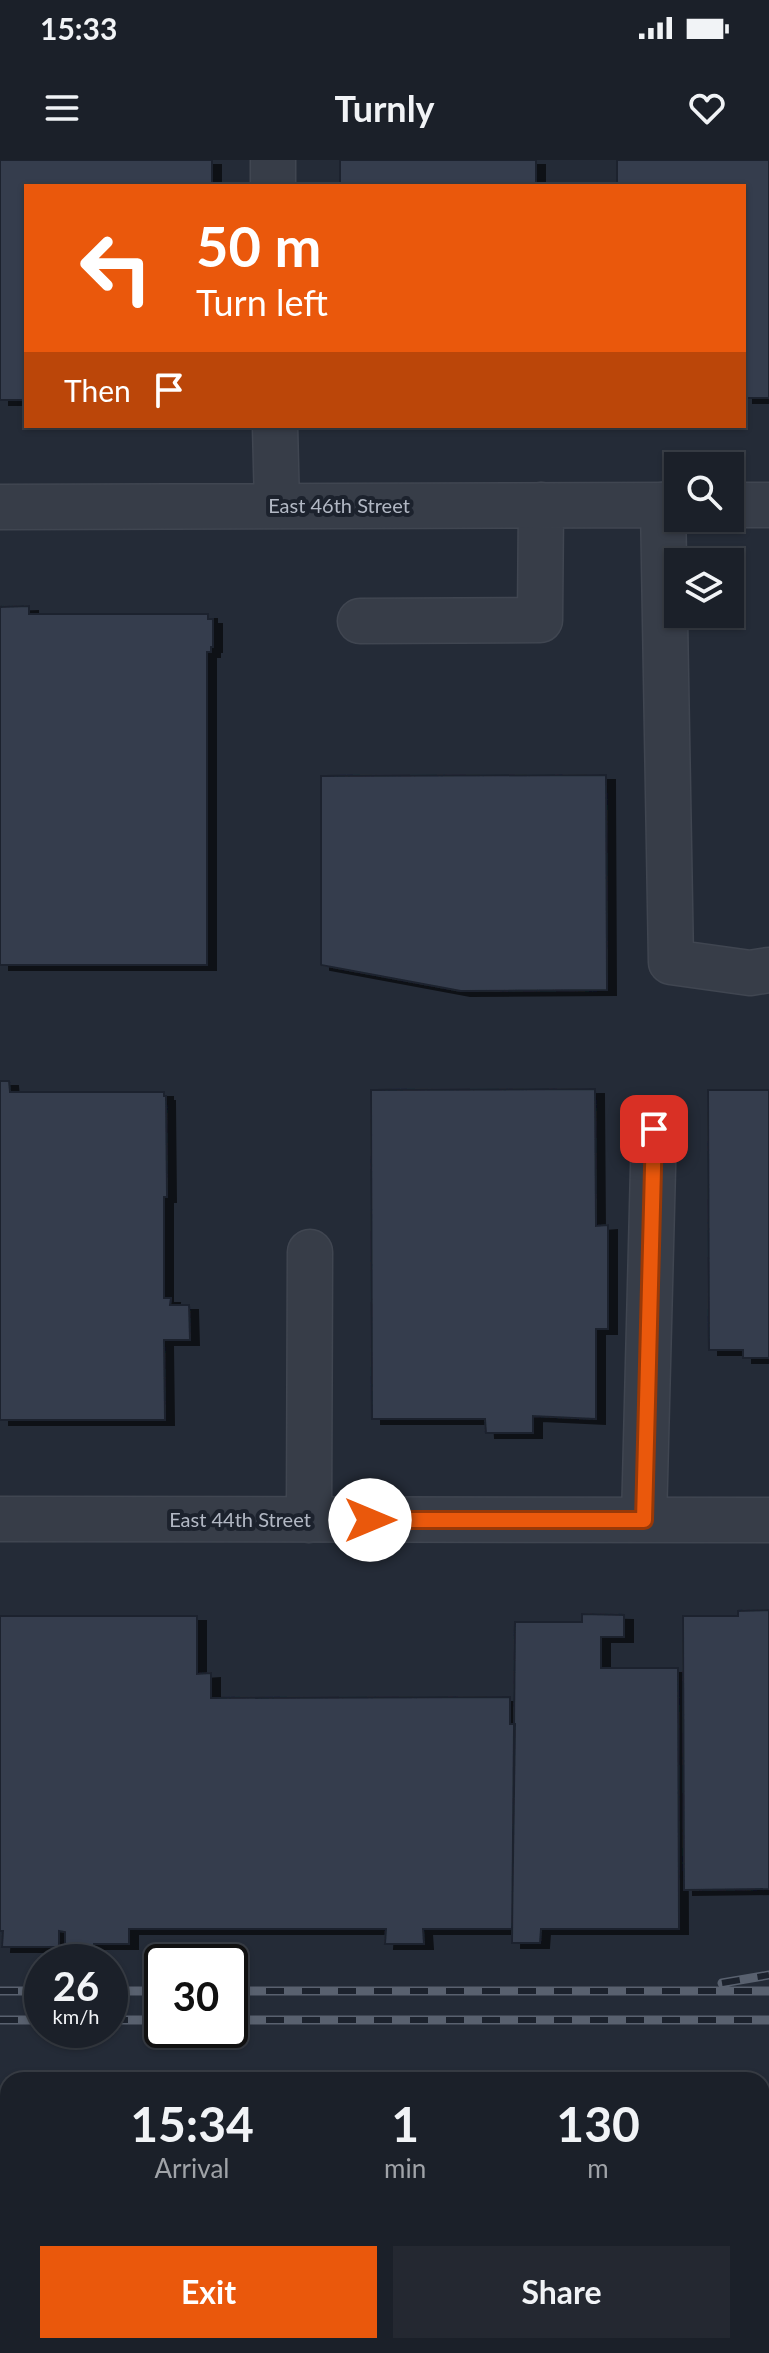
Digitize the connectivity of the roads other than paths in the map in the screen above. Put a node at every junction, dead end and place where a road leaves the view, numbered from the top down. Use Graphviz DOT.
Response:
graph roads {
  1 [pos="273,160"];
  2 [pos="273,184"];
  3 [pos="275,428"];
  4 [pos="541,505"];
  5 [pos="664,505"];
  6 [pos="744,505"];
  7 [pos="769,505"];
  8 [pos="277,506"];
  9 [pos="0,507"];
  10 [pos="671,532"];
  11 [pos="360,621"];
  12 [pos="769,970"];
  13 [pos="654,1129"];
  14 [pos="310,1252"];
  15 [pos="0,1519"];
  16 [pos="309,1520"];
  17 [pos="644,1520"];
  18 [pos="769,1520"];
  1 -- 2 [label="street"];
  3 -- 8 [label="street"];
  4 -- 5 [label="street, East 46th Street"];
  4 -- 8 [label="street, East 46th Street"];
  4 -- 11 [label="street"];
  6 -- 7 [label="street"];
  8 -- 9 [label="street, East 46th Street"];
  10 -- 12 [label="street"];
  13 -- 17 [label="street"];
  14 -- 16 [label="street"];
  15 -- 16 [label="street, East 44th Street"];
  16 -- 17 [label="street, East 44th Street"];
  17 -- 18 [label="street, East 44th Street"];
}
